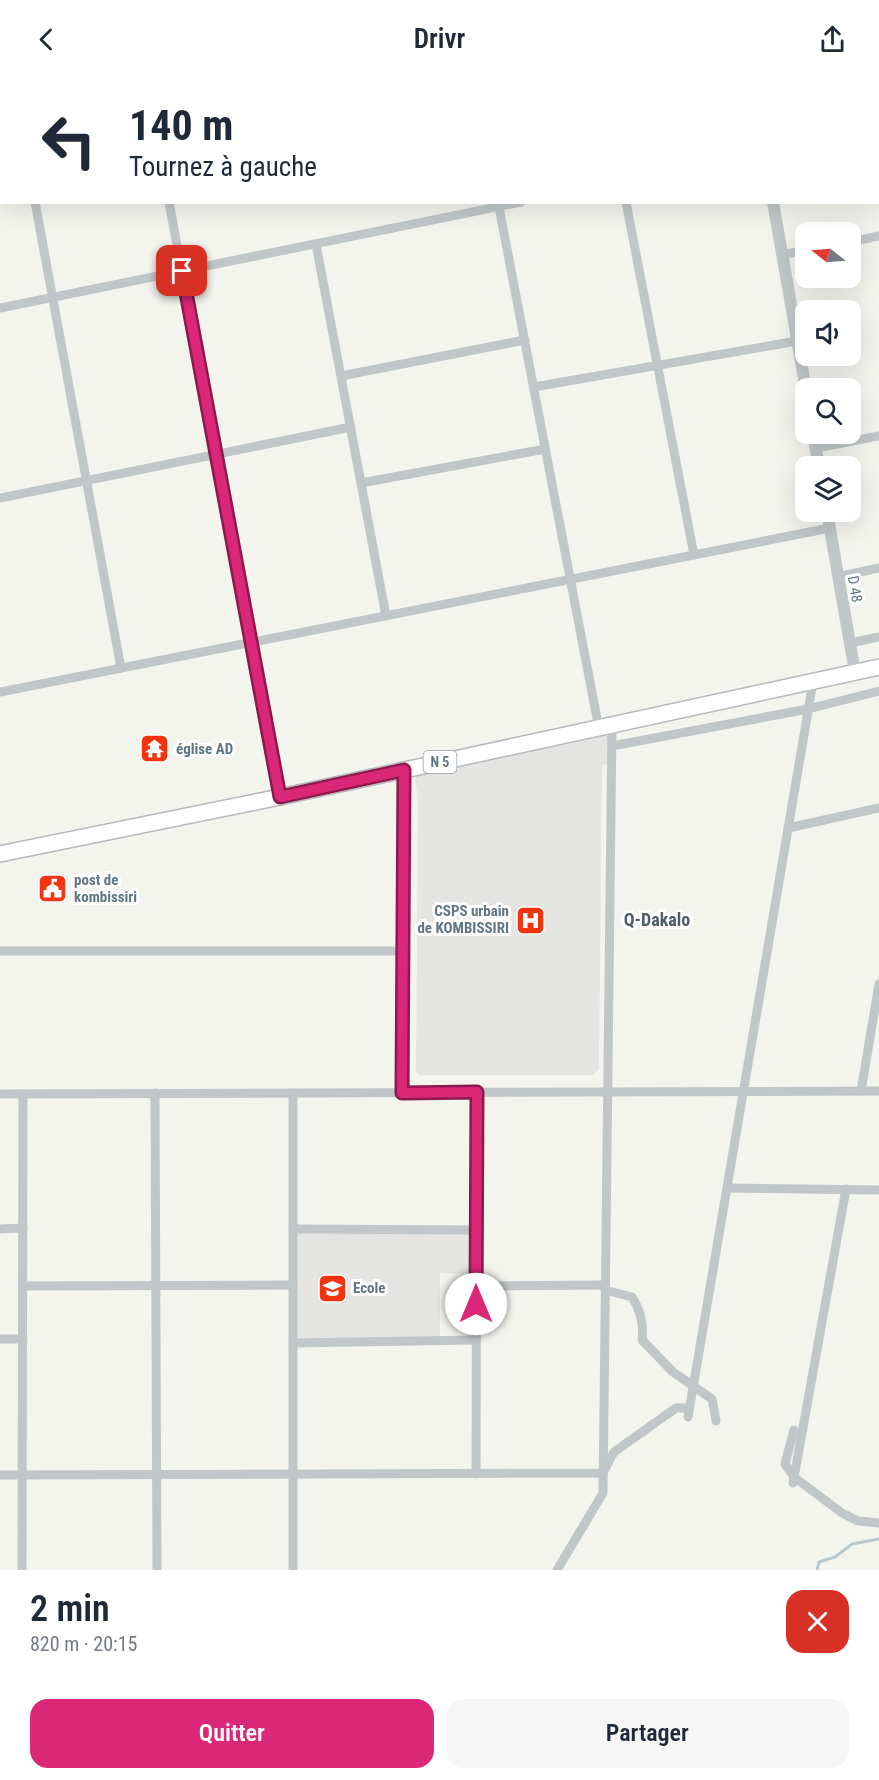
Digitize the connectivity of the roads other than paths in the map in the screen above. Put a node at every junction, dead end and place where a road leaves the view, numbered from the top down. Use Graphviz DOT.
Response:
graph roads {
  1 [pos="35,204"];
  2 [pos="169,204"];
  3 [pos="626,204"];
  4 [pos="773,204"];
  5 [pos="499,205"];
  6 [pos="879,236"];
  7 [pos="861,240"];
  8 [pos="316,244"];
  9 [pos="795,252"];
  10 [pos="782,255"];
  11 [pos="182,271"];
  12 [pos="53,297"];
  13 [pos="0,308"];
  14 [pos="795,330"];
  15 [pos="525,340"];
  16 [pos="795,341"];
  17 [pos="657,366"];
  18 [pos="341,376"];
  19 [pos="534,387"];
  20 [pos="351,427"];
  21 [pos="879,436"];
  22 [pos="815,444"];
  23 [pos="816,448"];
  24 [pos="545,449"];
  25 [pos="216,454"];
  26 [pos="817,456"];
  27 [pos="87,481"];
  28 [pos="361,483"];
  29 [pos="0,498"];
  30 [pos="829,522"];
  31 [pos="830,528"];
  32 [pos="694,555"];
  33 [pos="879,568"];
  34 [pos="837,577"];
  35 [pos="570,579"];
  36 [pos="386,616"];
  37 [pos="879,637"];
  38 [pos="252,642"];
  39 [pos="850,643"];
  40 [pos="879,667"];
  41 [pos="121,668"];
  42 [pos="855,672"];
  43 [pos="813,682"];
  44 [pos="879,691"];
  45 [pos="0,692"];
  46 [pos="808,709"];
  47 [pos="606,727"];
  48 [pos="612,746"];
  49 [pos="404,770"];
  50 [pos="280,797"];
  51 [pos="879,808"];
  52 [pos="788,828"];
  53 [pos="0,854"];
  54 [pos="0,951"];
  55 [pos="403,951"];
  56 [pos="879,984"];
  57 [pos="861,1091"];
  58 [pos="879,1091"];
  59 [pos="477,1092"];
  60 [pos="608,1092"];
  61 [pos="743,1092"];
  62 [pos="293,1093"];
  63 [pos="402,1093"];
  64 [pos="0,1094"];
  65 [pos="23,1094"];
  66 [pos="155,1094"];
  67 [pos="727,1188"];
  68 [pos="846,1189"];
  69 [pos="879,1190"];
  70 [pos="23,1228"];
  71 [pos="293,1228"];
  72 [pos="0,1229"];
  73 [pos="477,1230"];
  74 [pos="293,1285"];
  75 [pos="23,1286"];
  76 [pos="156,1286"];
  77 [pos="476,1287"];
  78 [pos="605,1288"];
  79 [pos="23,1339"];
  80 [pos="0,1340"];
  81 [pos="476,1340"];
  82 [pos="293,1343"];
  83 [pos="693,1385"];
  84 [pos="716,1421"];
  85 [pos="794,1430"];
  86 [pos="603,1473"];
  87 [pos="0,1474"];
  88 [pos="22,1474"];
  89 [pos="156,1474"];
  90 [pos="293,1474"];
  91 [pos="476,1474"];
  92 [pos="793,1480"];
  93 [pos="879,1523"];
  94 [pos="22,1570"];
  95 [pos="157,1570"];
  96 [pos="293,1570"];
  97 [pos="557,1570"];
  1 -- 12 [label="street"];
  2 -- 11 [label="street"];
  3 -- 17 [label="street"];
  4 -- 10 [label="street"];
  5 -- 8 [label="street"];
  5 -- 15 [label="street"];
  6 -- 7 [label="street"];
  8 -- 11 [label="street"];
  8 -- 18 [label="street"];
  9 -- 10 [label="street"];
  10 -- 14 [label="street"];
  11 -- 12 [label="street"];
  11 -- 25 [label="street"];
  12 -- 13 [label="street"];
  12 -- 27 [label="street"];
  15 -- 18 [label="street"];
  15 -- 19 [label="street"];
  16 -- 17 [label="street"];
  17 -- 19 [label="street"];
  17 -- 32 [label="street"];
  18 -- 20 [label="street"];
  19 -- 24 [label="street"];
  20 -- 25 [label="street"];
  20 -- 28 [label="street"];
  21 -- 23 [label="street"];
  22 -- 23 [label="street"];
  23 -- 26 [label="street"];
  24 -- 28 [label="street"];
  24 -- 35 [label="street"];
  25 -- 27 [label="street"];
  25 -- 38 [label="street"];
  27 -- 29 [label="street"];
  27 -- 41 [label="street"];
  28 -- 36 [label="street"];
  30 -- 31 [label="street, D 48"];
  31 -- 32 [label="street"];
  31 -- 34 [label="street, D 48"];
  32 -- 35 [label="street"];
  33 -- 34 [label="street"];
  34 -- 39 [label="street, D 48"];
  35 -- 36 [label="street"];
  35 -- 47 [label="street"];
  36 -- 38 [label="street"];
  37 -- 39 [label="street"];
  38 -- 41 [label="street"];
  38 -- 50 [label="street"];
  39 -- 42 [label="street, D 48"];
  40 -- 42 [label="highway, N 5"];
  41 -- 45 [label="street"];
  42 -- 43 [label="highway, N 5"];
  43 -- 46 [label="street"];
  43 -- 47 [label="highway, N 5"];
  44 -- 46 [label="street"];
  46 -- 48 [label="street"];
  46 -- 52 [label="street"];
  47 -- 48 [label="street"];
  47 -- 49 [label="highway, N 5"];
  48 -- 60 [label="street"];
  49 -- 50 [label="highway, N 5"];
  49 -- 55 [label="street"];
  50 -- 53 [label="highway, N 5"];
  51 -- 52 [label="street"];
  52 -- 61 [label="street"];
  54 -- 55 [label="street"];
  55 -- 63 [label="street"];
  56 -- 57 [label="street"];
  57 -- 58 [label="street"];
  57 -- 61 [label="street"];
  59 -- 60 [label="street"];
  59 -- 63 [label="street"];
  59 -- 73 [label="street"];
  60 -- 61 [label="street"];
  60 -- 78 [label="street"];
  61 -- 67 [label="street"];
  62 -- 63 [label="street"];
  62 -- 66 [label="street"];
  62 -- 71 [label="street"];
  64 -- 65 [label="street"];
  65 -- 66 [label="street"];
  65 -- 70 [label="street"];
  66 -- 76 [label="street"];
  67 -- 68 [label="street"];
  67 -- 83 [label="street"];
  68 -- 69 [label="street"];
  68 -- 92 [label="street"];
  70 -- 72 [label="street"];
  70 -- 75 [label="street"];
  71 -- 73 [label="street"];
  71 -- 74 [label="street"];
  73 -- 77 [label="street"];
  74 -- 76 [label="street"];
  74 -- 82 [label="street"];
  75 -- 76 [label="street"];
  75 -- 79 [label="street"];
  76 -- 89 [label="street"];
  77 -- 78 [label="street"];
  77 -- 81 [label="street"];
  78 -- 83 [label="street"];
  78 -- 86 [label="street"];
  79 -- 80 [label="street"];
  79 -- 88 [label="street"];
  81 -- 82 [label="street"];
  81 -- 91 [label="street"];
  82 -- 90 [label="street"];
  83 -- 84 [label="street"];
  83 -- 86 [label="street"];
  85 -- 92 [label="street"];
  86 -- 91 [label="street"];
  86 -- 97 [label="street"];
  87 -- 88 [label="street"];
  88 -- 89 [label="street"];
  88 -- 94 [label="street"];
  89 -- 90 [label="street"];
  89 -- 95 [label="street"];
  90 -- 91 [label="street"];
  90 -- 96 [label="street"];
  92 -- 93 [label="street"];
}
